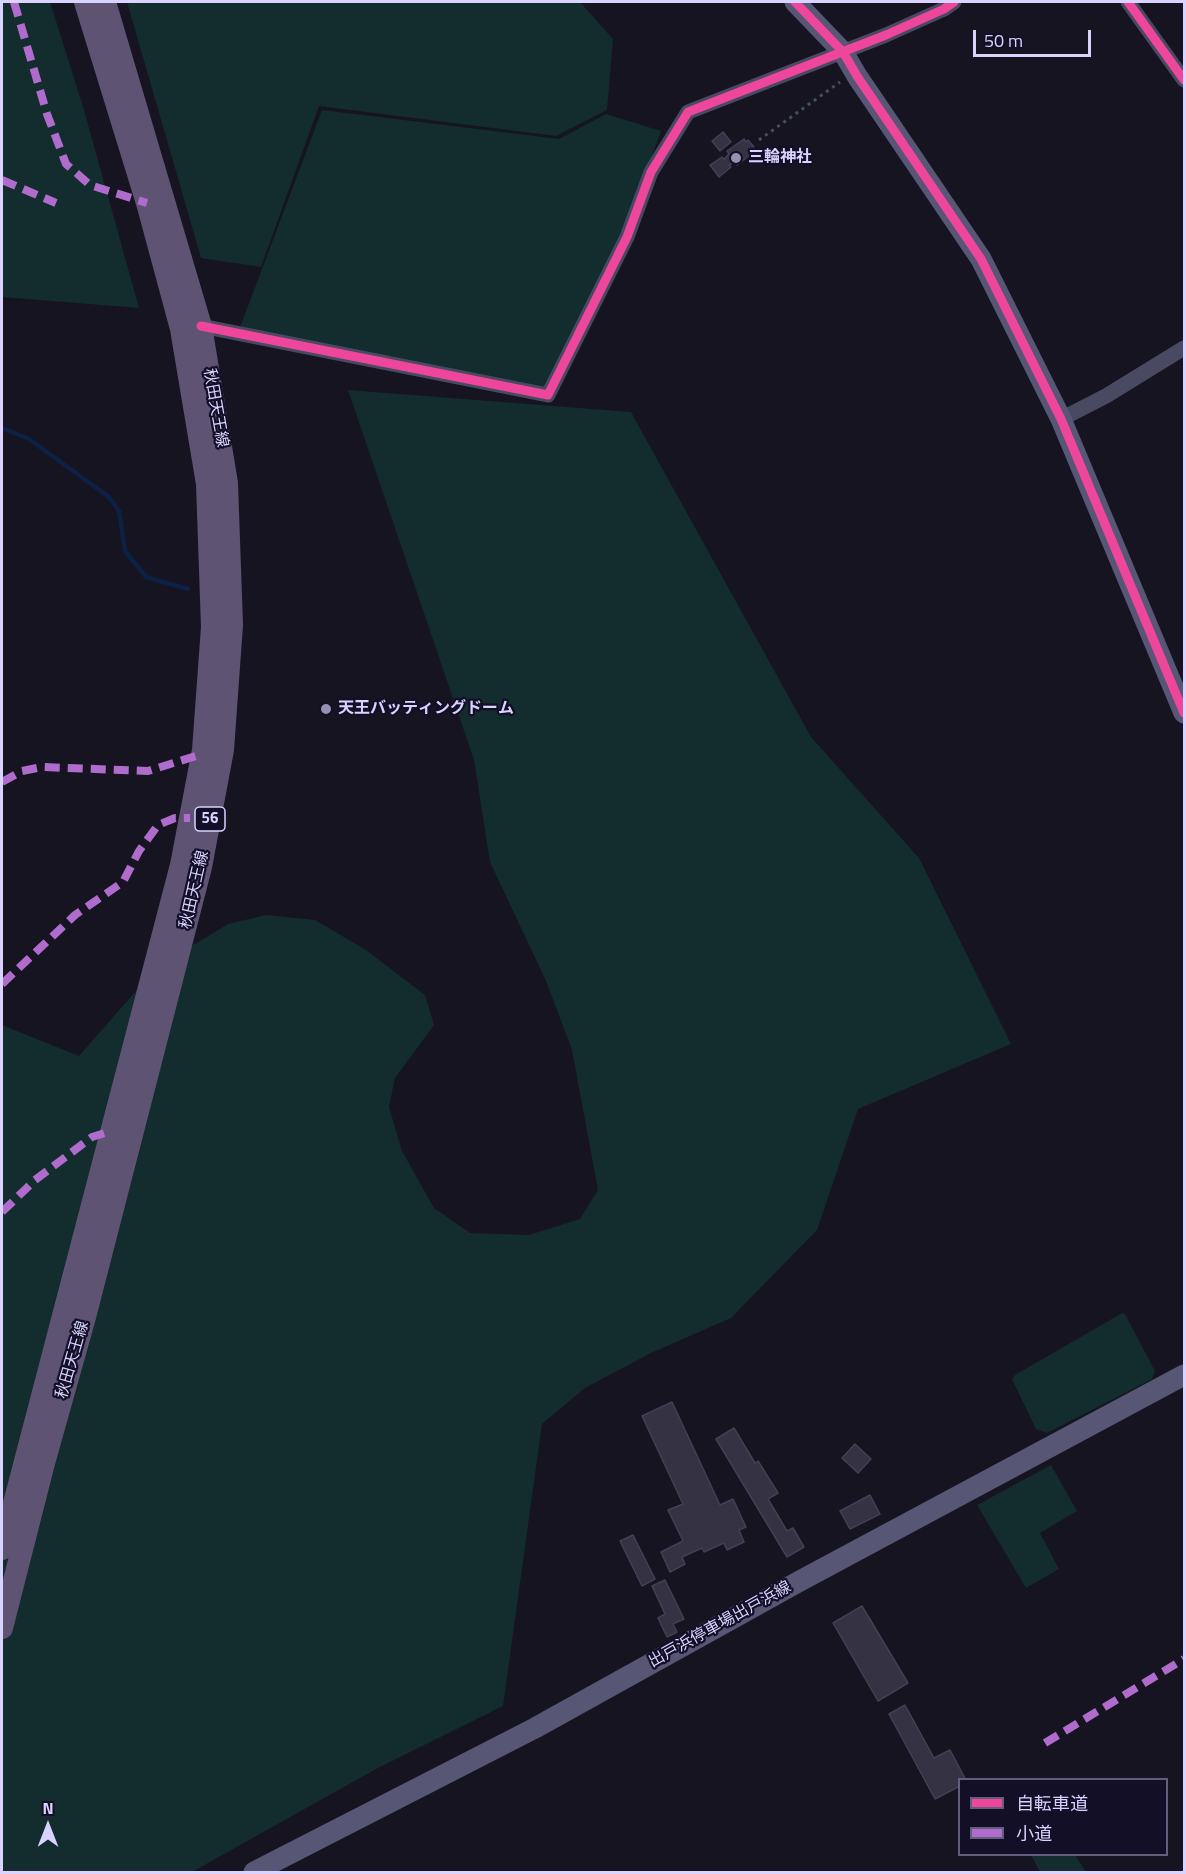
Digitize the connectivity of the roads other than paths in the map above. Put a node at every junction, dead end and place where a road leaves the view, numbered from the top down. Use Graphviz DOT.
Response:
graph roads {
  1 [pos="85,2"];
  2 [pos="105,2"];
  3 [pos="795,2"];
  4 [pos="954,2"];
  5 [pos="1128,2"];
  6 [pos="843,52"];
  7 [pos="1185,80"];
  8 [pos="201,326"];
  9 [pos="1185,348"];
  10 [pos="1061,419"];
  11 [pos="1185,713"];
  12 [pos="1185,1375"];
  13 [pos="2,1549"];
  14 [pos="2,1628"];
  15 [pos="254,1872"];
  1 -- 13 [label="main road, 秋田天王線 / 56"];
  2 -- 8 [label="main road, 秋田天王線 / 56"];
  3 -- 6 [label="main road"];
  4 -- 6 [label="street"];
  5 -- 7 [label="street"];
  6 -- 8 [label="street"];
  6 -- 10 [label="main road"];
  8 -- 14 [label="main road, 秋田天王線 / 56"];
  9 -- 10 [label="street"];
  10 -- 11 [label="main road"];
  12 -- 15 [label="main road, 出戸浜停車場出戸浜線"];
}
